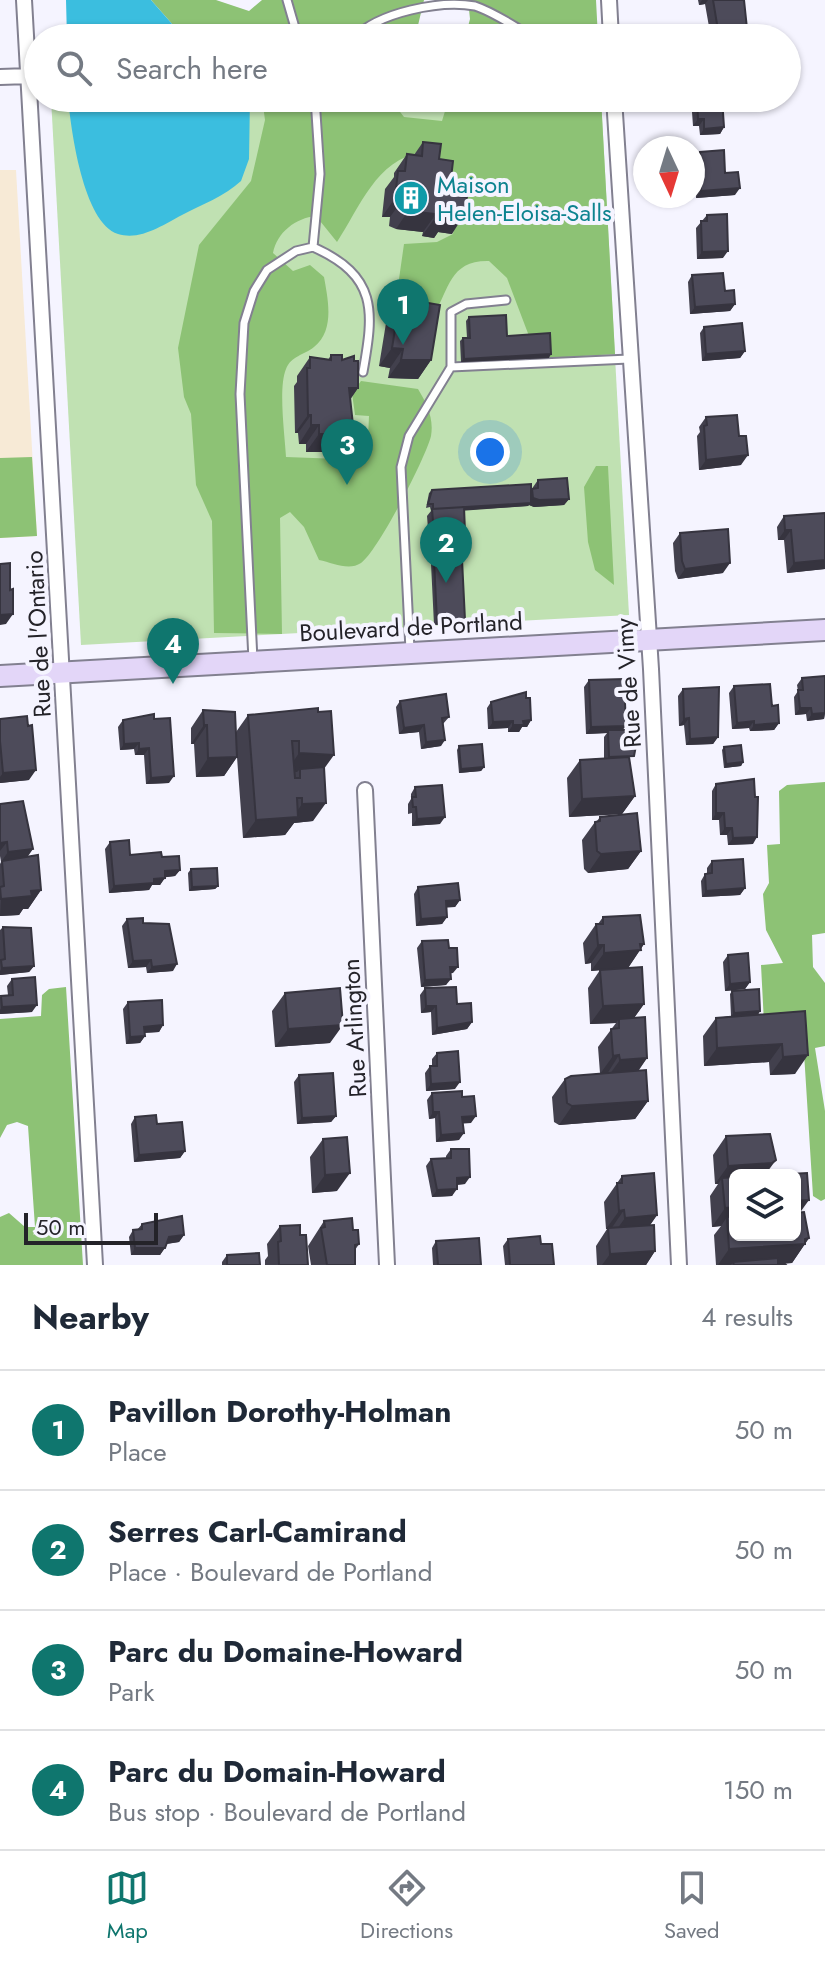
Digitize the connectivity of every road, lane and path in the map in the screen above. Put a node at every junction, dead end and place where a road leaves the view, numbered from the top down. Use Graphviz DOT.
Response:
graph roads {
  1 [pos="24,0"];
  2 [pos="287,0"];
  3 [pos="609,0"];
  4 [pos="26,24"];
  5 [pos="295,24"];
  6 [pos="375,24"];
  7 [pos="509,24"];
  8 [pos="610,24"];
  9 [pos="24,76"];
  10 [pos="0,77"];
  11 [pos="31,112"];
  12 [pos="316,112"];
  13 [pos="615,112"];
  14 [pos="313,247"];
  15 [pos="506,300"];
  16 [pos="629,359"];
  17 [pos="451,367"];
  18 [pos="363,372"];
  19 [pos="825,630"];
  20 [pos="648,640"];
  21 [pos="410,653"];
  22 [pos="253,662"];
  23 [pos="62,672"];
  24 [pos="0,676"];
  25 [pos="365,790"];
  26 [pos="95,1265"];
  27 [pos="387,1265"];
  28 [pos="679,1265"];
  1 -- 4 [label="street, Rue de l'Ontario"];
  2 -- 5 [label="lane"];
  3 -- 8 [label="street"];
  6 -- 7 [label="lane"];
  9 -- 10 [label="street"];
  11 -- 23 [label="street, Rue de l'Ontario"];
  12 -- 14 [label="lane"];
  13 -- 16 [label="street, Rue de Vimy"];
  14 -- 18 [label="lane"];
  14 -- 22 [label="lane"];
  15 -- 17 [label="lane"];
  16 -- 17 [label="lane"];
  16 -- 20 [label="street, Rue de Vimy"];
  17 -- 21 [label="lane"];
  19 -- 20 [label="main road, Boulevard de Portland"];
  20 -- 21 [label="main road, Boulevard de Portland"];
  20 -- 28 [label="street, Rue de Vimy"];
  21 -- 22 [label="main road, Boulevard de Portland"];
  22 -- 23 [label="main road, Boulevard de Portland"];
  23 -- 24 [label="main road, Boulevard de Portland"];
  23 -- 26 [label="street, Rue de l'Ontario"];
  25 -- 27 [label="street, Rue Arlington"];
}
